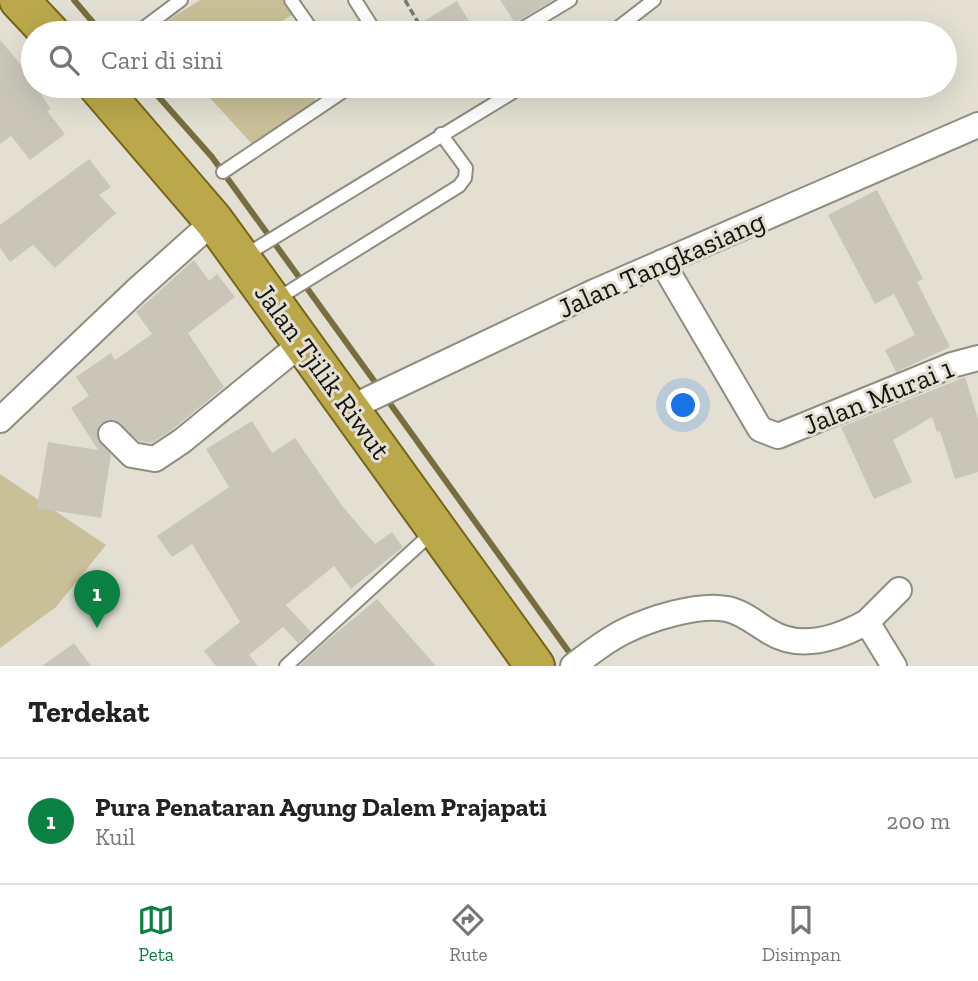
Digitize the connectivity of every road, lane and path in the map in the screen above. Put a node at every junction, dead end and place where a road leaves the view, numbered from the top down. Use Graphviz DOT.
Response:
graph roads {
  1 [pos="19,0"];
  2 [pos="181,0"];
  3 [pos="291,0"];
  4 [pos="355,0"];
  5 [pos="405,0"];
  6 [pos="570,0"];
  7 [pos="654,0"];
  8 [pos="39,21"];
  9 [pos="153,21"];
  10 [pos="306,21"];
  11 [pos="368,21"];
  12 [pos="417,21"];
  13 [pos="535,21"];
  14 [pos="627,21"];
  15 [pos="108,98"];
  16 [pos="332,98"];
  17 [pos="502,98"];
  18 [pos="978,125"];
  19 [pos="441,134"];
  20 [pos="223,172"];
  21 [pos="214,221"];
  22 [pos="241,258"];
  23 [pos="662,262"];
  24 [pos="273,301"];
  25 [pos="302,342"];
  26 [pos="978,358"];
  27 [pos="348,409"];
  28 [pos="0,420"];
  29 [pos="111,434"];
  30 [pos="436,529"];
  31 [pos="899,590"];
  32 [pos="867,622"];
  33 [pos="286,666"];
  34 [pos="535,666"];
  35 [pos="573,666"];
  36 [pos="894,666"];
  1 -- 8 [label="highway"];
  2 -- 9 [label="lane"];
  3 -- 10 [label="lane"];
  4 -- 11 [label="lane"];
  5 -- 12 [label="path"];
  6 -- 13 [label="lane"];
  7 -- 14 [label="lane"];
  15 -- 21 [label="highway, Jalan Tjilik Riwut"];
  16 -- 20 [label="lane"];
  17 -- 19 [label="lane"];
  18 -- 23 [label="street, Jalan Tangkasiang"];
  19 -- 22 [label="lane"];
  19 -- 24 [label="lane"];
  21 -- 22 [label="highway, Jalan Tjilik Riwut"];
  21 -- 28 [label="street"];
  22 -- 24 [label="highway, Jalan Tjilik Riwut"];
  23 -- 26 [label="street, Jalan Murai 1"];
  23 -- 27 [label="street, Jalan Tangkasiang"];
  24 -- 25 [label="highway, Jalan Tjilik Riwut"];
  25 -- 27 [label="highway, Jalan Tjilik Riwut"];
  25 -- 29 [label="street"];
  27 -- 30 [label="highway, Jalan Tjilik Riwut"];
  30 -- 33 [label="lane"];
  30 -- 34 [label="highway, Jalan Tjilik Riwut"];
  31 -- 32 [label="street"];
  32 -- 35 [label="street"];
  32 -- 36 [label="street"];
}
